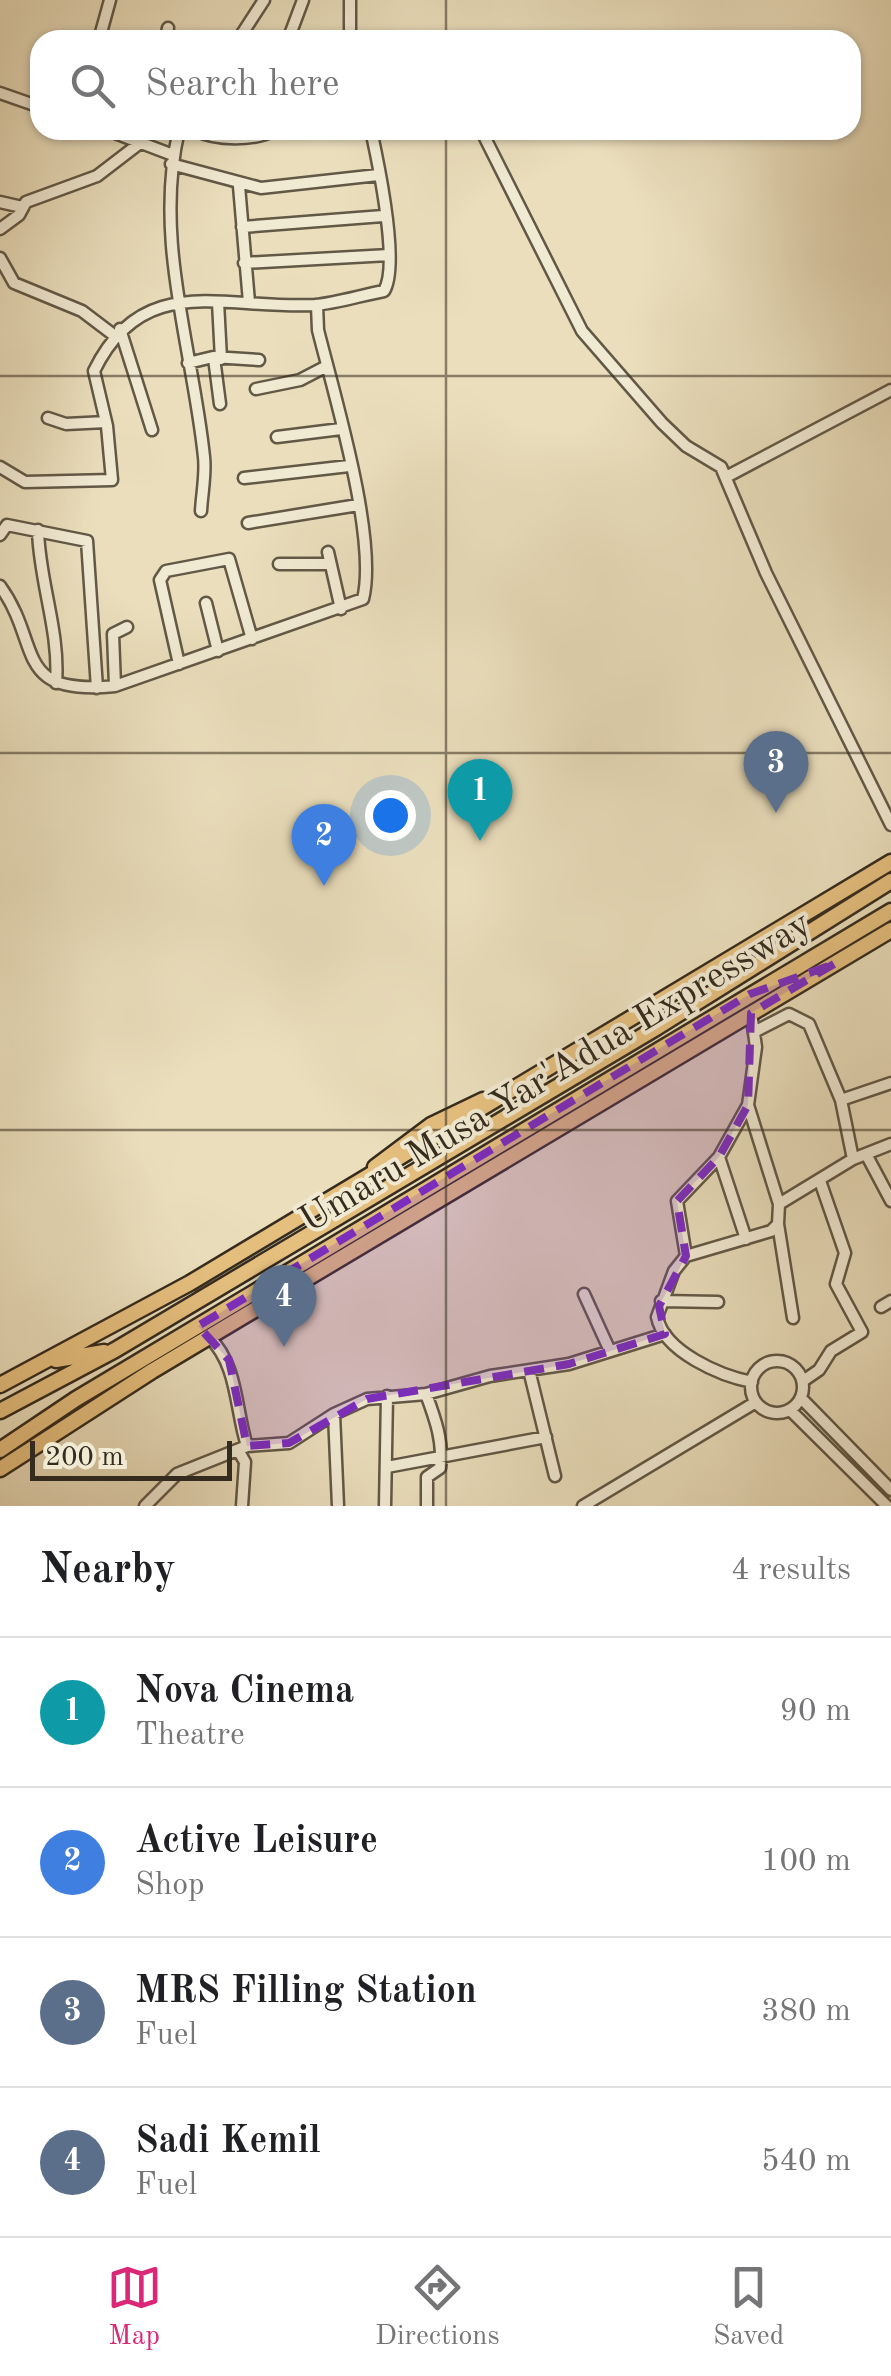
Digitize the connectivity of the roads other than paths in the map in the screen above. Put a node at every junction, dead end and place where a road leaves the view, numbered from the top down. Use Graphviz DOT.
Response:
graph roads {
  1 [pos="110,0"];
  2 [pos="264,0"];
  3 [pos="303,0"];
  4 [pos="350,0"];
  5 [pos="102,30"];
  6 [pos="244,30"];
  7 [pos="292,30"];
  8 [pos="350,30"];
  9 [pos="0,92"];
  10 [pos="30,103"];
  11 [pos="130,140"];
  12 [pos="177,140"];
  13 [pos="376,140"];
  14 [pos="486,140"];
  15 [pos="140,144"];
  16 [pos="172,160"];
  17 [pos="378,175"];
  18 [pos="240,186"];
  19 [pos="0,202"];
  20 [pos="22,207"];
  21 [pos="383,216"];
  22 [pos="242,227"];
  23 [pos="0,229"];
  24 [pos="389,255"];
  25 [pos="0,258"];
  26 [pos="244,263"];
  27 [pos="218,302"];
  28 [pos="249,302"];
  29 [pos="180,303"];
  30 [pos="317,305"];
  31 [pos="118,333"];
  32 [pos="218,358"];
  33 [pos="260,360"];
  34 [pos="188,363"];
  35 [pos="327,366"];
  36 [pos="256,389"];
  37 [pos="891,390"];
  38 [pos="220,404"];
  39 [pos="48,418"];
  40 [pos="106,422"];
  41 [pos="340,428"];
  42 [pos="152,430"];
  43 [pos="277,437"];
  44 [pos="349,466"];
  45 [pos="0,467"];
  46 [pos="244,478"];
  47 [pos="726,478"];
  48 [pos="358,505"];
  49 [pos="201,511"];
  50 [pos="248,524"];
  51 [pos="38,530"];
  52 [pos="0,535"];
  53 [pos="279,564"];
  54 [pos="1,583"];
  55 [pos="206,604"];
  56 [pos="340,609"];
  57 [pos="127,627"];
  58 [pos="252,639"];
  59 [pos="218,651"];
  60 [pos="178,664"];
  61 [pos="56,683"];
  62 [pos="116,686"];
  63 [pos="97,688"];
  64 [pos="891,825"];
  65 [pos="891,862"];
  66 [pos="891,881"];
  67 [pos="891,911"];
  68 [pos="802,916"];
  69 [pos="891,930"];
  70 [pos="834,964"];
  71 [pos="748,970"];
  72 [pos="750,994"];
  73 [pos="751,1013"];
  74 [pos="754,1032"];
  75 [pos="646,1033"];
  76 [pos="658,1048"];
  77 [pos="572,1056"];
  78 [pos="891,1083"];
  79 [pos="841,1100"];
  80 [pos="600,1103"];
  81 [pos="748,1105"];
  82 [pos="891,1144"];
  83 [pos="866,1154"];
  84 [pos="719,1157"];
  85 [pos="853,1159"];
  86 [pos="820,1181"];
  87 [pos="891,1201"];
  88 [pos="779,1204"];
  89 [pos="778,1224"];
  90 [pos="283,1228"];
  91 [pos="746,1240"];
  92 [pos="686,1256"];
  93 [pos="308,1278"];
  94 [pos="226,1281"];
  95 [pos="584,1294"];
  96 [pos="661,1302"];
  97 [pos="718,1302"];
  98 [pos="235,1304"];
  99 [pos="792,1318"];
  100 [pos="665,1334"];
  101 [pos="209,1337"];
  102 [pos="114,1350"];
  103 [pos="610,1351"];
  104 [pos="41,1362"];
  105 [pos="126,1370"];
  106 [pos="529,1370"];
  107 [pos="803,1381"];
  108 [pos="752,1382"];
  109 [pos="0,1385"];
  110 [pos="426,1394"];
  111 [pos="386,1396"];
  112 [pos="801,1398"];
  113 [pos="756,1402"];
  114 [pos="790,1410"];
  115 [pos="0,1411"];
  116 [pos="334,1414"];
  117 [pos="80,1417"];
  118 [pos="546,1437"];
  119 [pos="243,1448"];
  120 [pos="0,1450"];
  121 [pos="442,1457"];
  122 [pos="387,1467"];
  123 [pos="0,1469"];
  124 [pos="555,1476"];
  125 [pos="891,1490"];
  126 [pos="145,1506"];
  127 [pos="242,1506"];
  128 [pos="338,1506"];
  129 [pos="384,1506"];
  130 [pos="427,1506"];
  131 [pos="583,1506"];
  132 [pos="887,1506"];
  1 -- 5 [label="street"];
  2 -- 6 [label="street"];
  3 -- 7 [label="street"];
  4 -- 8 [label="street"];
  9 -- 10 [label="street"];
  11 -- 15 [label="street"];
  12 -- 16 [label="street"];
  13 -- 17 [label="street"];
  14 -- 47 [label="street"];
  15 -- 16 [label="street"];
  15 -- 20 [label="street"];
  16 -- 18 [label="street"];
  16 -- 29 [label="street"];
  17 -- 18 [label="street"];
  17 -- 21 [label="street"];
  18 -- 22 [label="street"];
  19 -- 20 [label="street"];
  20 -- 23 [label="street"];
  21 -- 22 [label="street"];
  21 -- 24 [label="street"];
  22 -- 26 [label="street"];
  24 -- 26 [label="street"];
  24 -- 30 [label="street"];
  25 -- 31 [label="street"];
  26 -- 28 [label="street"];
  27 -- 28 [label="street"];
  27 -- 29 [label="street"];
  27 -- 32 [label="street"];
  28 -- 30 [label="street"];
  29 -- 31 [label="street"];
  29 -- 34 [label="street"];
  30 -- 35 [label="street"];
  31 -- 40 [label="street"];
  31 -- 42 [label="street"];
  32 -- 33 [label="street"];
  32 -- 34 [label="street"];
  32 -- 38 [label="street"];
  34 -- 49 [label="street"];
  35 -- 36 [label="street"];
  35 -- 41 [label="street"];
  37 -- 47 [label="street"];
  39 -- 40 [label="street"];
  40 -- 45 [label="street"];
  41 -- 43 [label="street"];
  41 -- 44 [label="street"];
  44 -- 46 [label="street"];
  44 -- 48 [label="street"];
  47 -- 64 [label="street"];
  48 -- 50 [label="street"];
  48 -- 56 [label="street"];
  51 -- 52 [label="street"];
  51 -- 61 [label="street"];
  51 -- 63 [label="street"];
  53 -- 56 [label="street"];
  54 -- 61 [label="street"];
  55 -- 59 [label="street"];
  56 -- 58 [label="street"];
  57 -- 62 [label="street"];
  58 -- 59 [label="street"];
  58 -- 60 [label="street"];
  59 -- 60 [label="street"];
  60 -- 62 [label="street"];
  61 -- 63 [label="street"];
  62 -- 63 [label="street"];
  65 -- 68 [label="highway, Umaru Musa Yar'Adua Expressway"];
  66 -- 71 [label="highway, Umaru Musa Yar'Adua Expressway"];
  67 -- 72 [label="highway, Umaru Musa Yar'Adua Expressway"];
  68 -- 71 [label="highway"];
  68 -- 77 [label="highway, Umaru Musa Yar'Adua Expressway"];
  69 -- 70 [label="highway, Umaru Musa Yar'Adua Expressway"];
  70 -- 72 [label="highway"];
  70 -- 73 [label="highway, Umaru Musa Yar'Adua Expressway"];
  71 -- 75 [label="highway, Umaru Musa Yar'Adua Expressway"];
  72 -- 76 [label="highway, Umaru Musa Yar'Adua Expressway"];
  73 -- 74 [label="street"];
  73 -- 80 [label="highway, Umaru Musa Yar'Adua Expressway"];
  74 -- 79 [label="street"];
  74 -- 81 [label="street"];
  75 -- 77 [label="highway"];
  75 -- 94 [label="highway, Umaru Musa Yar'Adua Expressway"];
  76 -- 80 [label="highway"];
  76 -- 98 [label="highway, Umaru Musa Yar'Adua Expressway"];
  77 -- 90 [label="highway, Umaru Musa Yar'Adua Expressway"];
  78 -- 79 [label="street"];
  79 -- 85 [label="street"];
  80 -- 93 [label="highway, Umaru Musa Yar'Adua Expressway"];
  81 -- 84 [label="street"];
  81 -- 88 [label="street"];
  82 -- 83 [label="street"];
  83 -- 85 [label="street"];
  83 -- 87 [label="street"];
  84 -- 91 [label="street"];
  84 -- 92 [label="street"];
  85 -- 86 [label="street"];
  86 -- 88 [label="street"];
  86 -- 107 [label="street"];
  88 -- 89 [label="street"];
  89 -- 91 [label="street"];
  89 -- 99 [label="street"];
  90 -- 94 [label="highway"];
  90 -- 104 [label="highway, Umaru Musa Yar'Adua Expressway"];
  91 -- 92 [label="street"];
  92 -- 96 [label="street"];
  93 -- 98 [label="highway"];
  93 -- 101 [label="highway, Umaru Musa Yar'Adua Expressway"];
  94 -- 102 [label="highway, Umaru Musa Yar'Adua Expressway"];
  95 -- 103 [label="street"];
  96 -- 97 [label="street"];
  96 -- 100 [label="street"];
  98 -- 105 [label="highway, Umaru Musa Yar'Adua Expressway"];
  100 -- 103 [label="street"];
  100 -- 108 [label="street"];
  101 -- 117 [label="highway, Umaru Musa Yar'Adua Expressway"];
  101 -- 119 [label="street"];
  102 -- 104 [label="highway"];
  102 -- 115 [label="highway, Umaru Musa Yar'Adua Expressway"];
  103 -- 106 [label="street"];
  104 -- 109 [label="highway, Umaru Musa Yar'Adua Expressway"];
  105 -- 117 [label="highway"];
  105 -- 120 [label="highway, Umaru Musa Yar'Adua Expressway"];
  106 -- 110 [label="street"];
  106 -- 118 [label="street"];
  107 -- 108 [label="street"];
  107 -- 112 [label="street"];
  108 -- 113 [label="street"];
  110 -- 111 [label="street"];
  110 -- 121 [label="street"];
  111 -- 116 [label="street"];
  111 -- 122 [label="street"];
  112 -- 114 [label="street"];
  112 -- 125 [label="street"];
  113 -- 114 [label="street"];
  113 -- 131 [label="street"];
  114 -- 132 [label="street"];
  116 -- 119 [label="street"];
  116 -- 128 [label="street"];
  117 -- 123 [label="highway, Umaru Musa Yar'Adua Expressway"];
  118 -- 121 [label="street"];
  118 -- 124 [label="street"];
  119 -- 126 [label="street"];
  119 -- 127 [label="street"];
  121 -- 122 [label="street"];
  121 -- 130 [label="street"];
  122 -- 129 [label="street"];
}
